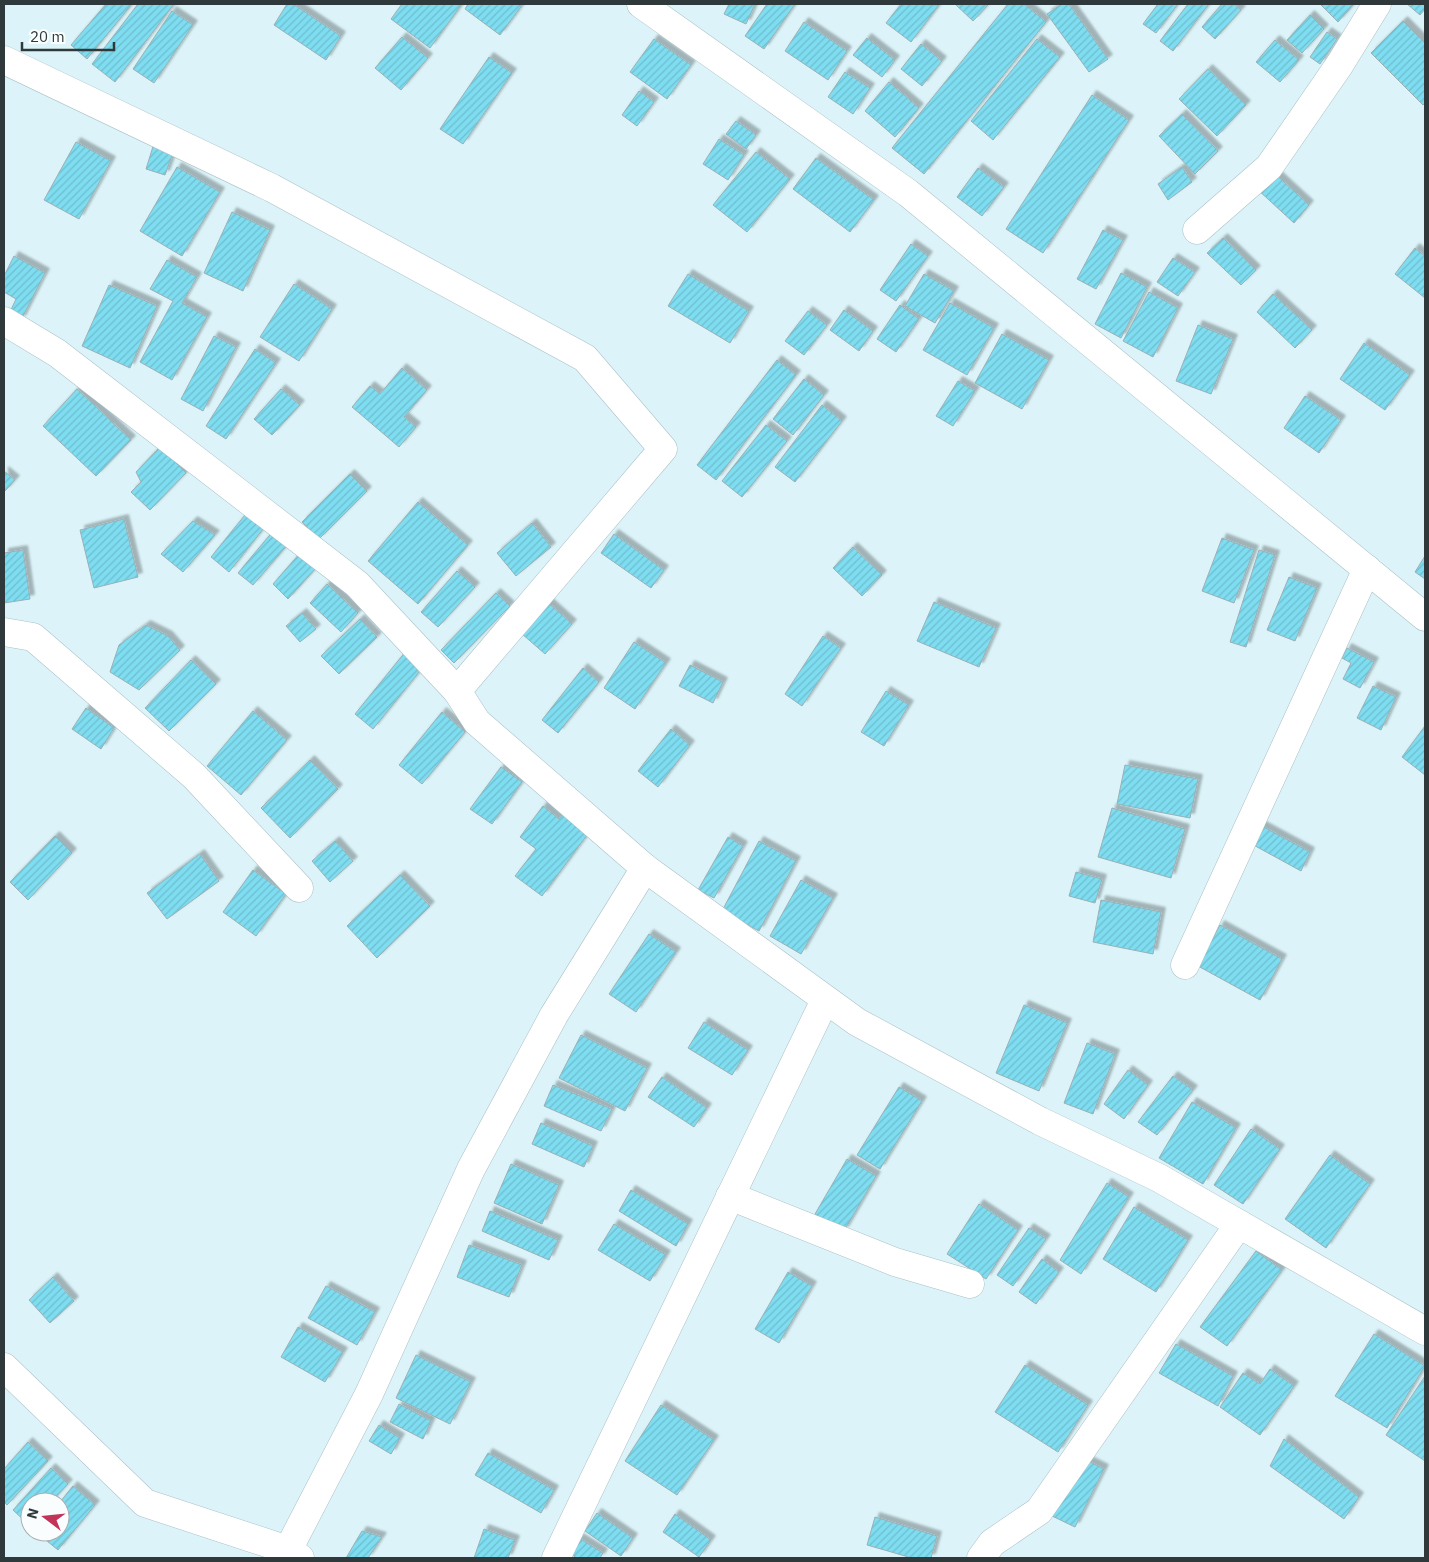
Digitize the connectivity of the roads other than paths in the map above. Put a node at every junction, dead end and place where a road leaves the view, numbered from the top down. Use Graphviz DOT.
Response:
graph roads {
  1 [pos="641,4"];
  2 [pos="1377,4"];
  3 [pos="4,60"];
  4 [pos="1197,230"];
  5 [pos="4,321"];
  6 [pos="1367,569"];
  7 [pos="1425,617"];
  8 [pos="4,632"];
  9 [pos="457,691"];
  10 [pos="646,868"];
  11 [pos="299,888"];
  12 [pos="1185,965"];
  13 [pos="825,1000"];
  14 [pos="730,1196"];
  15 [pos="1239,1224"];
  16 [pos="970,1284"];
  17 [pos="1425,1331"];
  18 [pos="4,1367"];
  19 [pos="294,1554"];
  20 [pos="556,1558"];
  21 [pos="981,1558"];
  1 -- 6 [label="street"];
  2 -- 4 [label="street"];
  3 -- 9 [label="street"];
  5 -- 9 [label="street"];
  6 -- 7 [label="street"];
  6 -- 12 [label="street"];
  8 -- 11 [label="street"];
  9 -- 10 [label="street"];
  10 -- 13 [label="street"];
  10 -- 19 [label="street"];
  13 -- 14 [label="street"];
  13 -- 15 [label="street"];
  14 -- 16 [label="street"];
  14 -- 20 [label="street"];
  15 -- 17 [label="street"];
  15 -- 21 [label="street"];
  18 -- 19 [label="street"];
}
